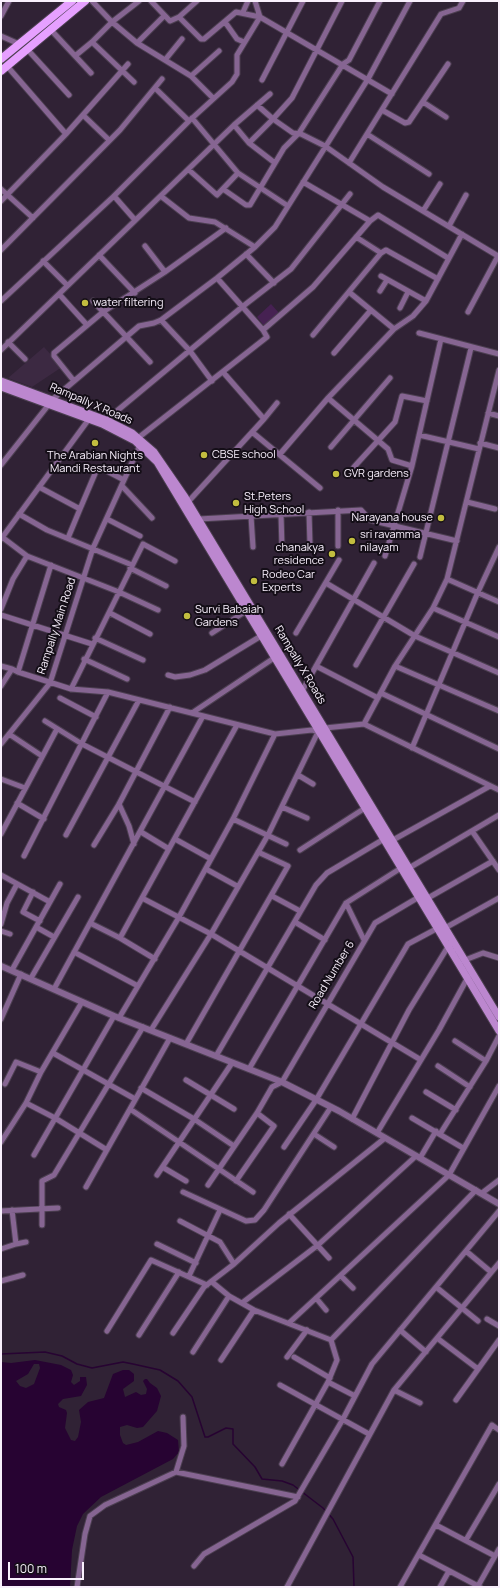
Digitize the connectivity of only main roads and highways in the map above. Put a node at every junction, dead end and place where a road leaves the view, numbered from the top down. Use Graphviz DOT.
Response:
graph roads {
  1 [pos="72,1"];
  2 [pos="85,1"];
  3 [pos="1,58"];
  4 [pos="4,69"];
  5 [pos="1,381"];
  6 [pos="1,387"];
  7 [pos="51,401"];
  8 [pos="139,442"];
  9 [pos="320,730"];
  10 [pos="442,928"];
  11 [pos="497,1009"];
  12 [pos="499,1017"];
  13 [pos="499,1031"];
  1 -- 3 [label="main road"];
  2 -- 4 [label="main road"];
  5 -- 7 [label="main road, Rampally X Roads"];
  6 -- 7 [label="main road, Rampally X Roads"];
  7 -- 8 [label="main road, Rampally X Roads"];
  7 -- 8 [label="main road, Rampally X Roads"];
  8 -- 9 [label="main road, Rampally X Roads"];
  8 -- 9 [label="main road, Rampally X Roads"];
  9 -- 10 [label="main road"];
  9 -- 10 [label="main road, Rampally X Roads"];
  10 -- 11 [label="main road, Rampally X Roads"];
  10 -- 13 [label="main road"];
  11 -- 12 [label="main road, Rampally X Roads"];
}
